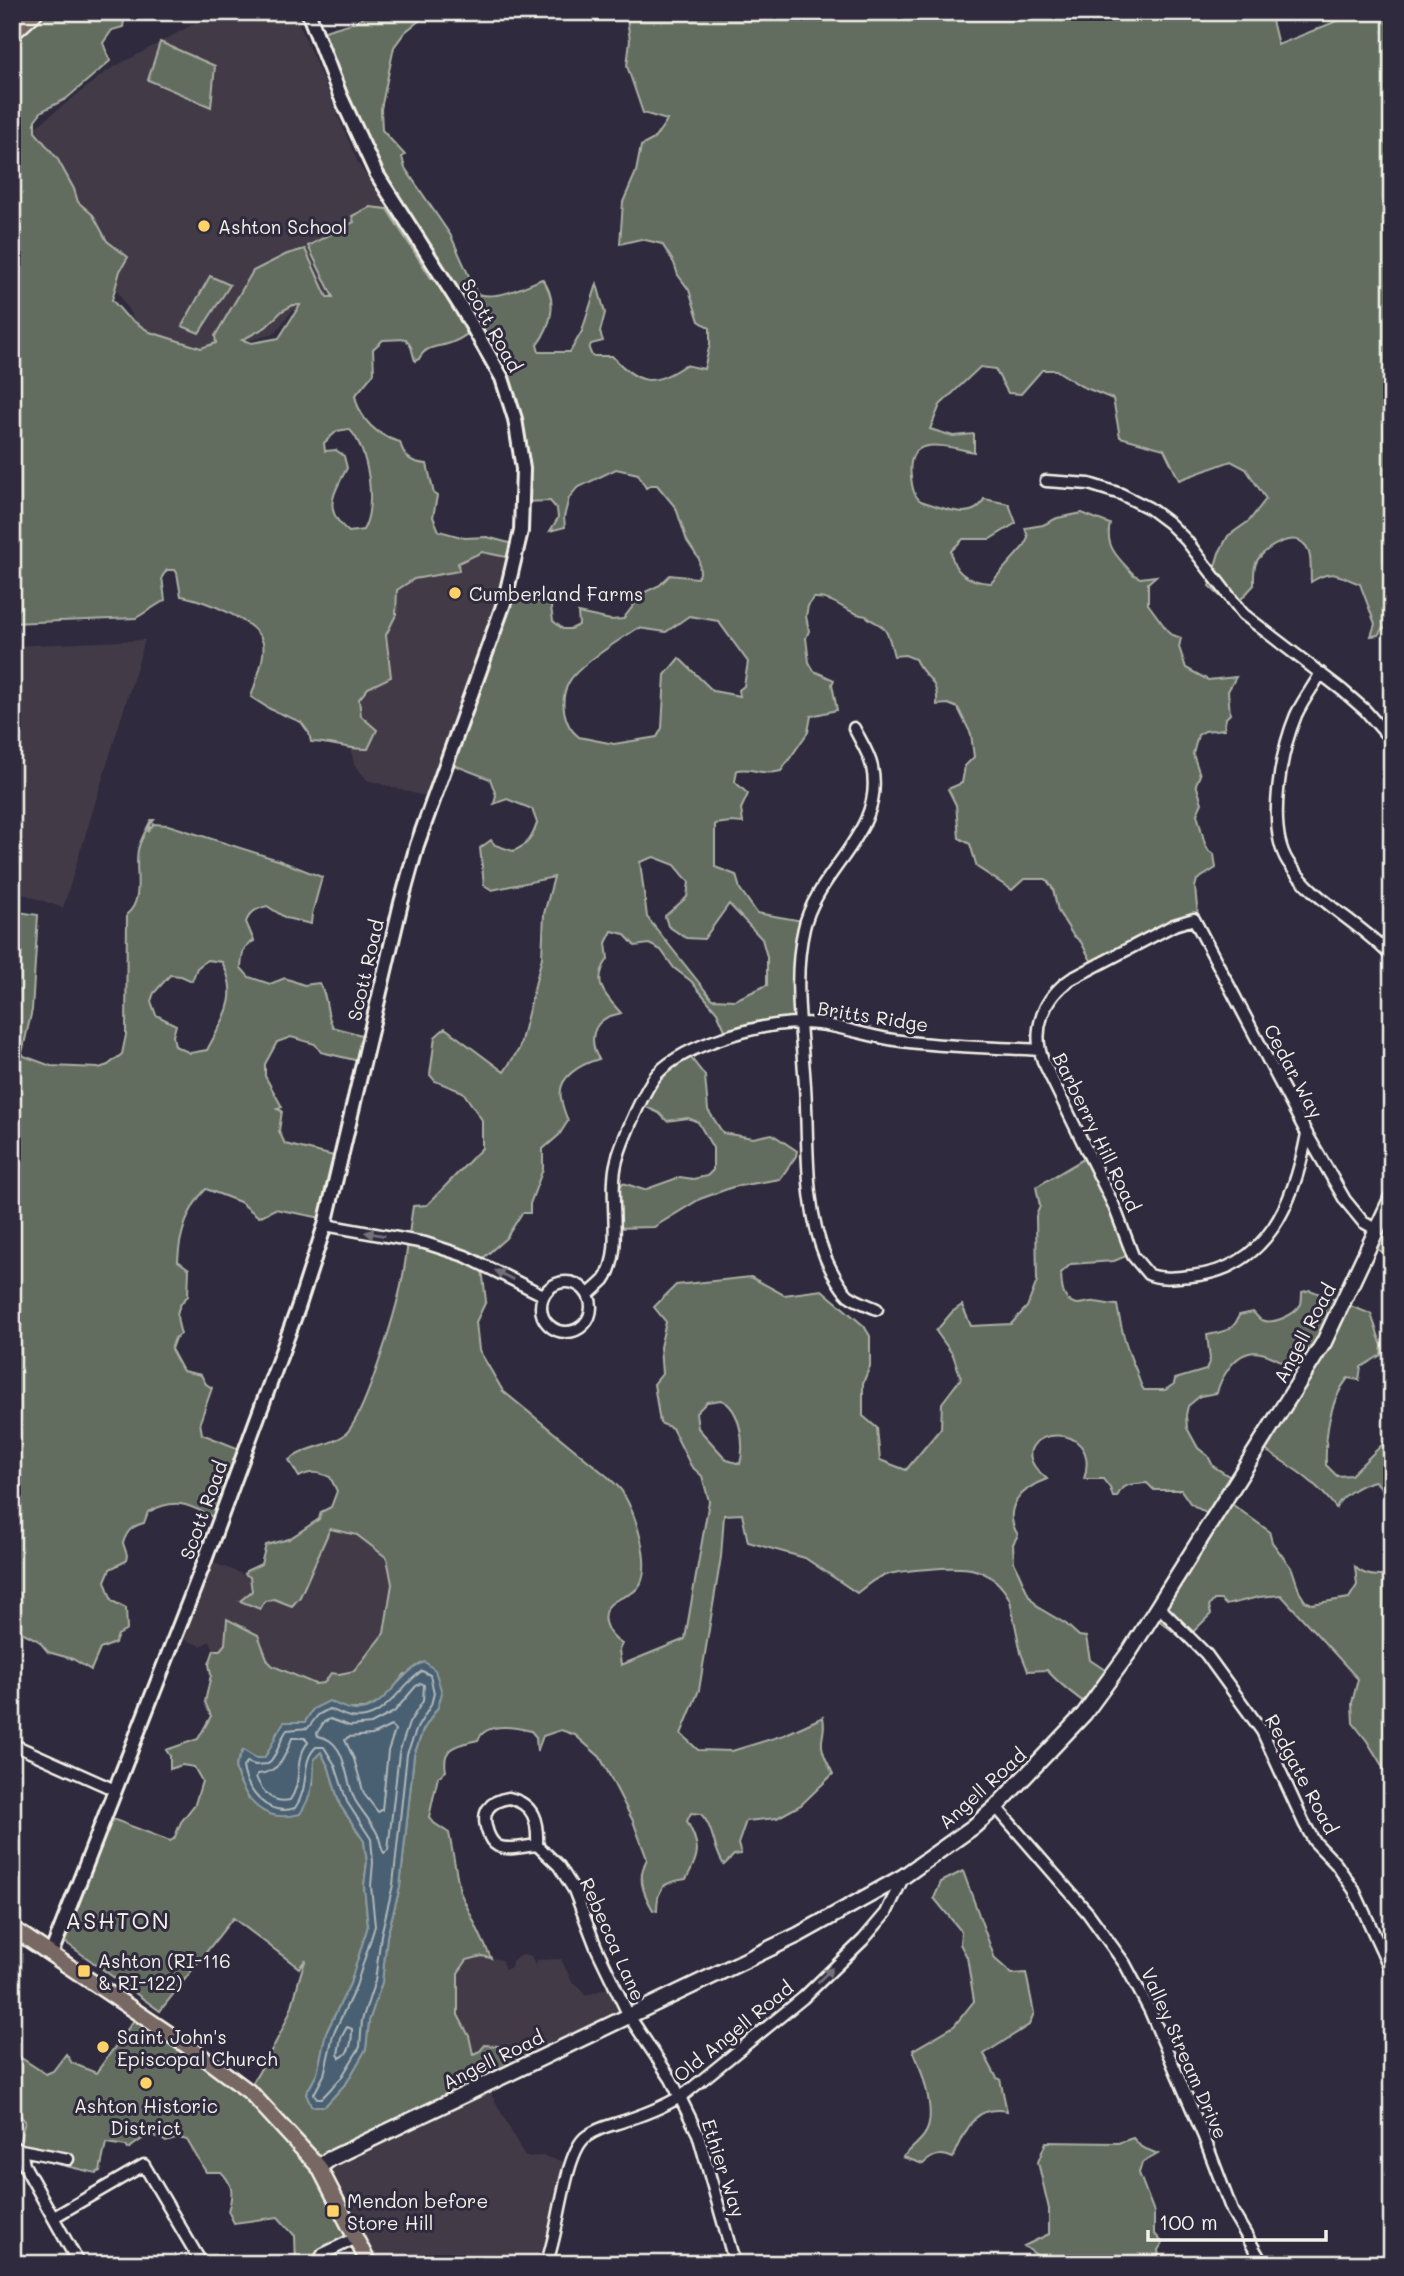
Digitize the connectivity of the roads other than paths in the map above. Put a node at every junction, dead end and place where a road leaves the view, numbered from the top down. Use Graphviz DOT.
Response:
graph roads {
  1 [pos="33,12"];
  2 [pos="308,12"];
  3 [pos="12,31"];
  4 [pos="1046,481"];
  5 [pos="1321,673"];
  6 [pos="854,728"];
  7 [pos="1392,741"];
  8 [pos="1194,919"];
  9 [pos="1392,957"];
  10 [pos="800,1023"];
  11 [pos="1039,1050"];
  12 [pos="1307,1134"];
  13 [pos="1392,1197"];
  14 [pos="325,1225"];
  15 [pos="1377,1230"];
  16 [pos="543,1295"];
  17 [pos="588,1295"];
  18 [pos="877,1309"];
  19 [pos="1158,1606"];
  20 [pos="12,1744"];
  21 [pos="115,1790"];
  22 [pos="996,1807"];
  23 [pos="537,1845"];
  24 [pos="904,1876"];
  25 [pos="12,1928"];
  26 [pos="51,1954"];
  27 [pos="1392,1973"];
  28 [pos="629,2016"];
  29 [pos="679,2098"];
  30 [pos="16,2148"];
  31 [pos="68,2160"];
  32 [pos="319,2167"];
  33 [pos="54,2217"];
  34 [pos="356,2238"];
  35 [pos="79,2264"];
  36 [pos="202,2264"];
  37 [pos="317,2264"];
  38 [pos="369,2264"];
  39 [pos="546,2264"];
  40 [pos="735,2264"];
  41 [pos="1263,2264"];
  1 -- 3 [label="highway"];
  2 -- 14 [label="street, Scott Road"];
  4 -- 5 [label="street"];
  5 -- 7 [label="street"];
  5 -- 9 [label="street"];
  6 -- 10 [label="street"];
  8 -- 11 [label="street, Barberry Hill Road"];
  8 -- 12 [label="street, Cedar Way"];
  10 -- 11 [label="street, Britts Ridge"];
  10 -- 17 [label="street, Britts Ridge"];
  10 -- 18 [label="street"];
  11 -- 12 [label="street, Barberry Hill Road"];
  12 -- 15 [label="street, Cedar Way"];
  13 -- 15 [label="main road, Angell Road"];
  16 -- 14 [label="street, one-way"];
  14 -- 21 [label="street, Scott Road"];
  15 -- 19 [label="main road, Angell Road"];
  16 -- 17 [label="street"];
  16 -- 17 [label="street, Britts Ridge"];
  19 -- 22 [label="main road, Angell Road"];
  19 -- 27 [label="street, Redgate Road"];
  20 -- 21 [label="street"];
  21 -- 26 [label="street, Scott Road"];
  22 -- 24 [label="main road, Angell Road"];
  22 -- 41 [label="street, Valley Stream Drive"];
  23 -- 23 [label="street"];
  23 -- 28 [label="street, Rebecca Lane"];
  24 -- 28 [label="main road, Angell Road"];
  29 -- 24 [label="street, Old Angell Road, one-way"];
  25 -- 26 [label="main road"];
  26 -- 32 [label="main road"];
  28 -- 29 [label="street, Ethier Way"];
  28 -- 32 [label="main road, Angell Road"];
  29 -- 39 [label="street, Old Angell Road"];
  29 -- 40 [label="street, Ethier Way"];
  30 -- 31 [label="street"];
  30 -- 33 [label="street"];
  32 -- 34 [label="main road"];
  33 -- 35 [label="street"];
  33 -- 36 [label="street"];
  34 -- 37 [label="street"];
  34 -- 38 [label="main road"];
}
